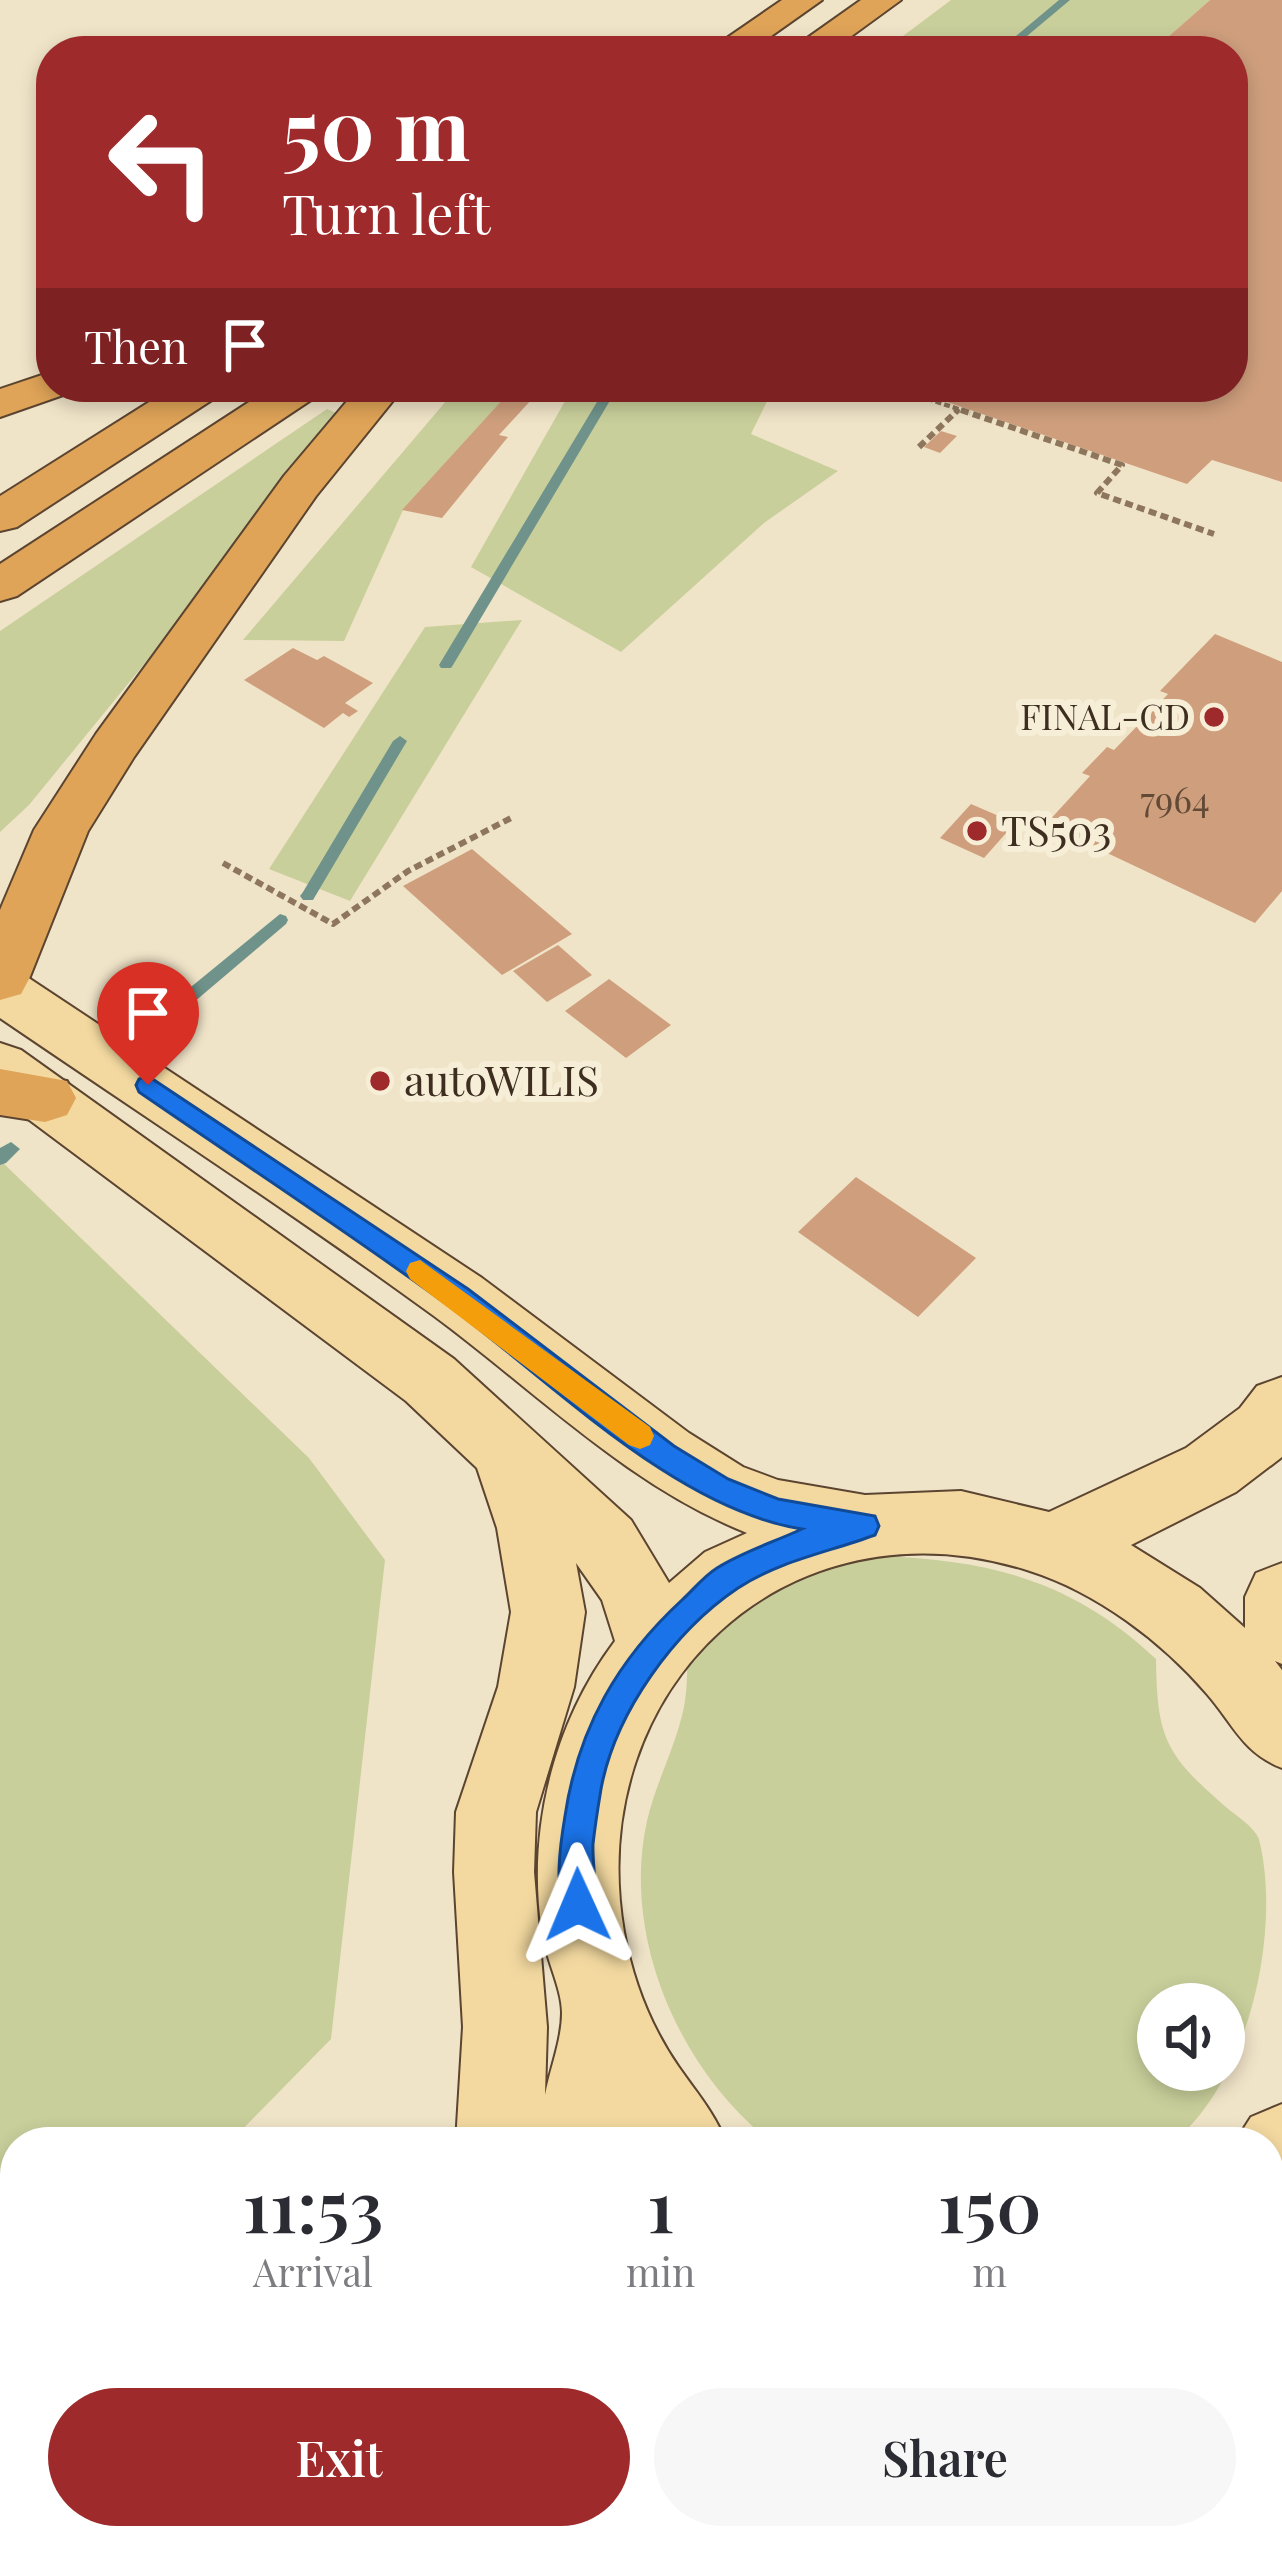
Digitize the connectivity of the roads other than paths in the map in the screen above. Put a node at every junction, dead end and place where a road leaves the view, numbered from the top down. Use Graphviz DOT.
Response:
graph roads {
  1 [pos="805,0"];
  2 [pos="884,0"];
  3 [pos="749,36"];
  4 [pos="830,36"];
  5 [pos="36,391"];
  6 [pos="180,402"];
  7 [pos="279,402"];
  8 [pos="370,402"];
  9 [pos="0,404"];
  10 [pos="0,517"];
  11 [pos="0,586"];
  12 [pos="0,984"];
  13 [pos="15,1085"];
  14 [pos="1282,1407"];
  15 [pos="504,1445"];
  16 [pos="864,1526"];
  17 [pos="1052,1544"];
  18 [pos="1282,1597"];
  19 [pos="1282,1629"];
  20 [pos="654,1646"];
  21 [pos="1282,1731"];
  22 [pos="603,2015"];
  23 [pos="501,2127"];
  24 [pos="583,2127"];
  25 [pos="671,2127"];
  1 -- 3 [label="highway"];
  2 -- 4 [label="highway"];
  5 -- 9 [label="highway"];
  6 -- 10 [label="highway"];
  7 -- 11 [label="highway"];
  8 -- 12 [label="highway"];
  12 -- 16 [label="main road"];
  13 -- 15 [label="main road"];
  14 -- 17 [label="main road"];
  15 -- 20 [label="main road"];
  15 -- 23 [label="main road"];
  16 -- 17 [label="main road"];
  16 -- 20 [label="main road"];
  17 -- 21 [label="main road"];
  18 -- 19 [label="main road"];
  20 -- 22 [label="main road"];
  22 -- 24 [label="main road"];
  22 -- 25 [label="main road"];
}
